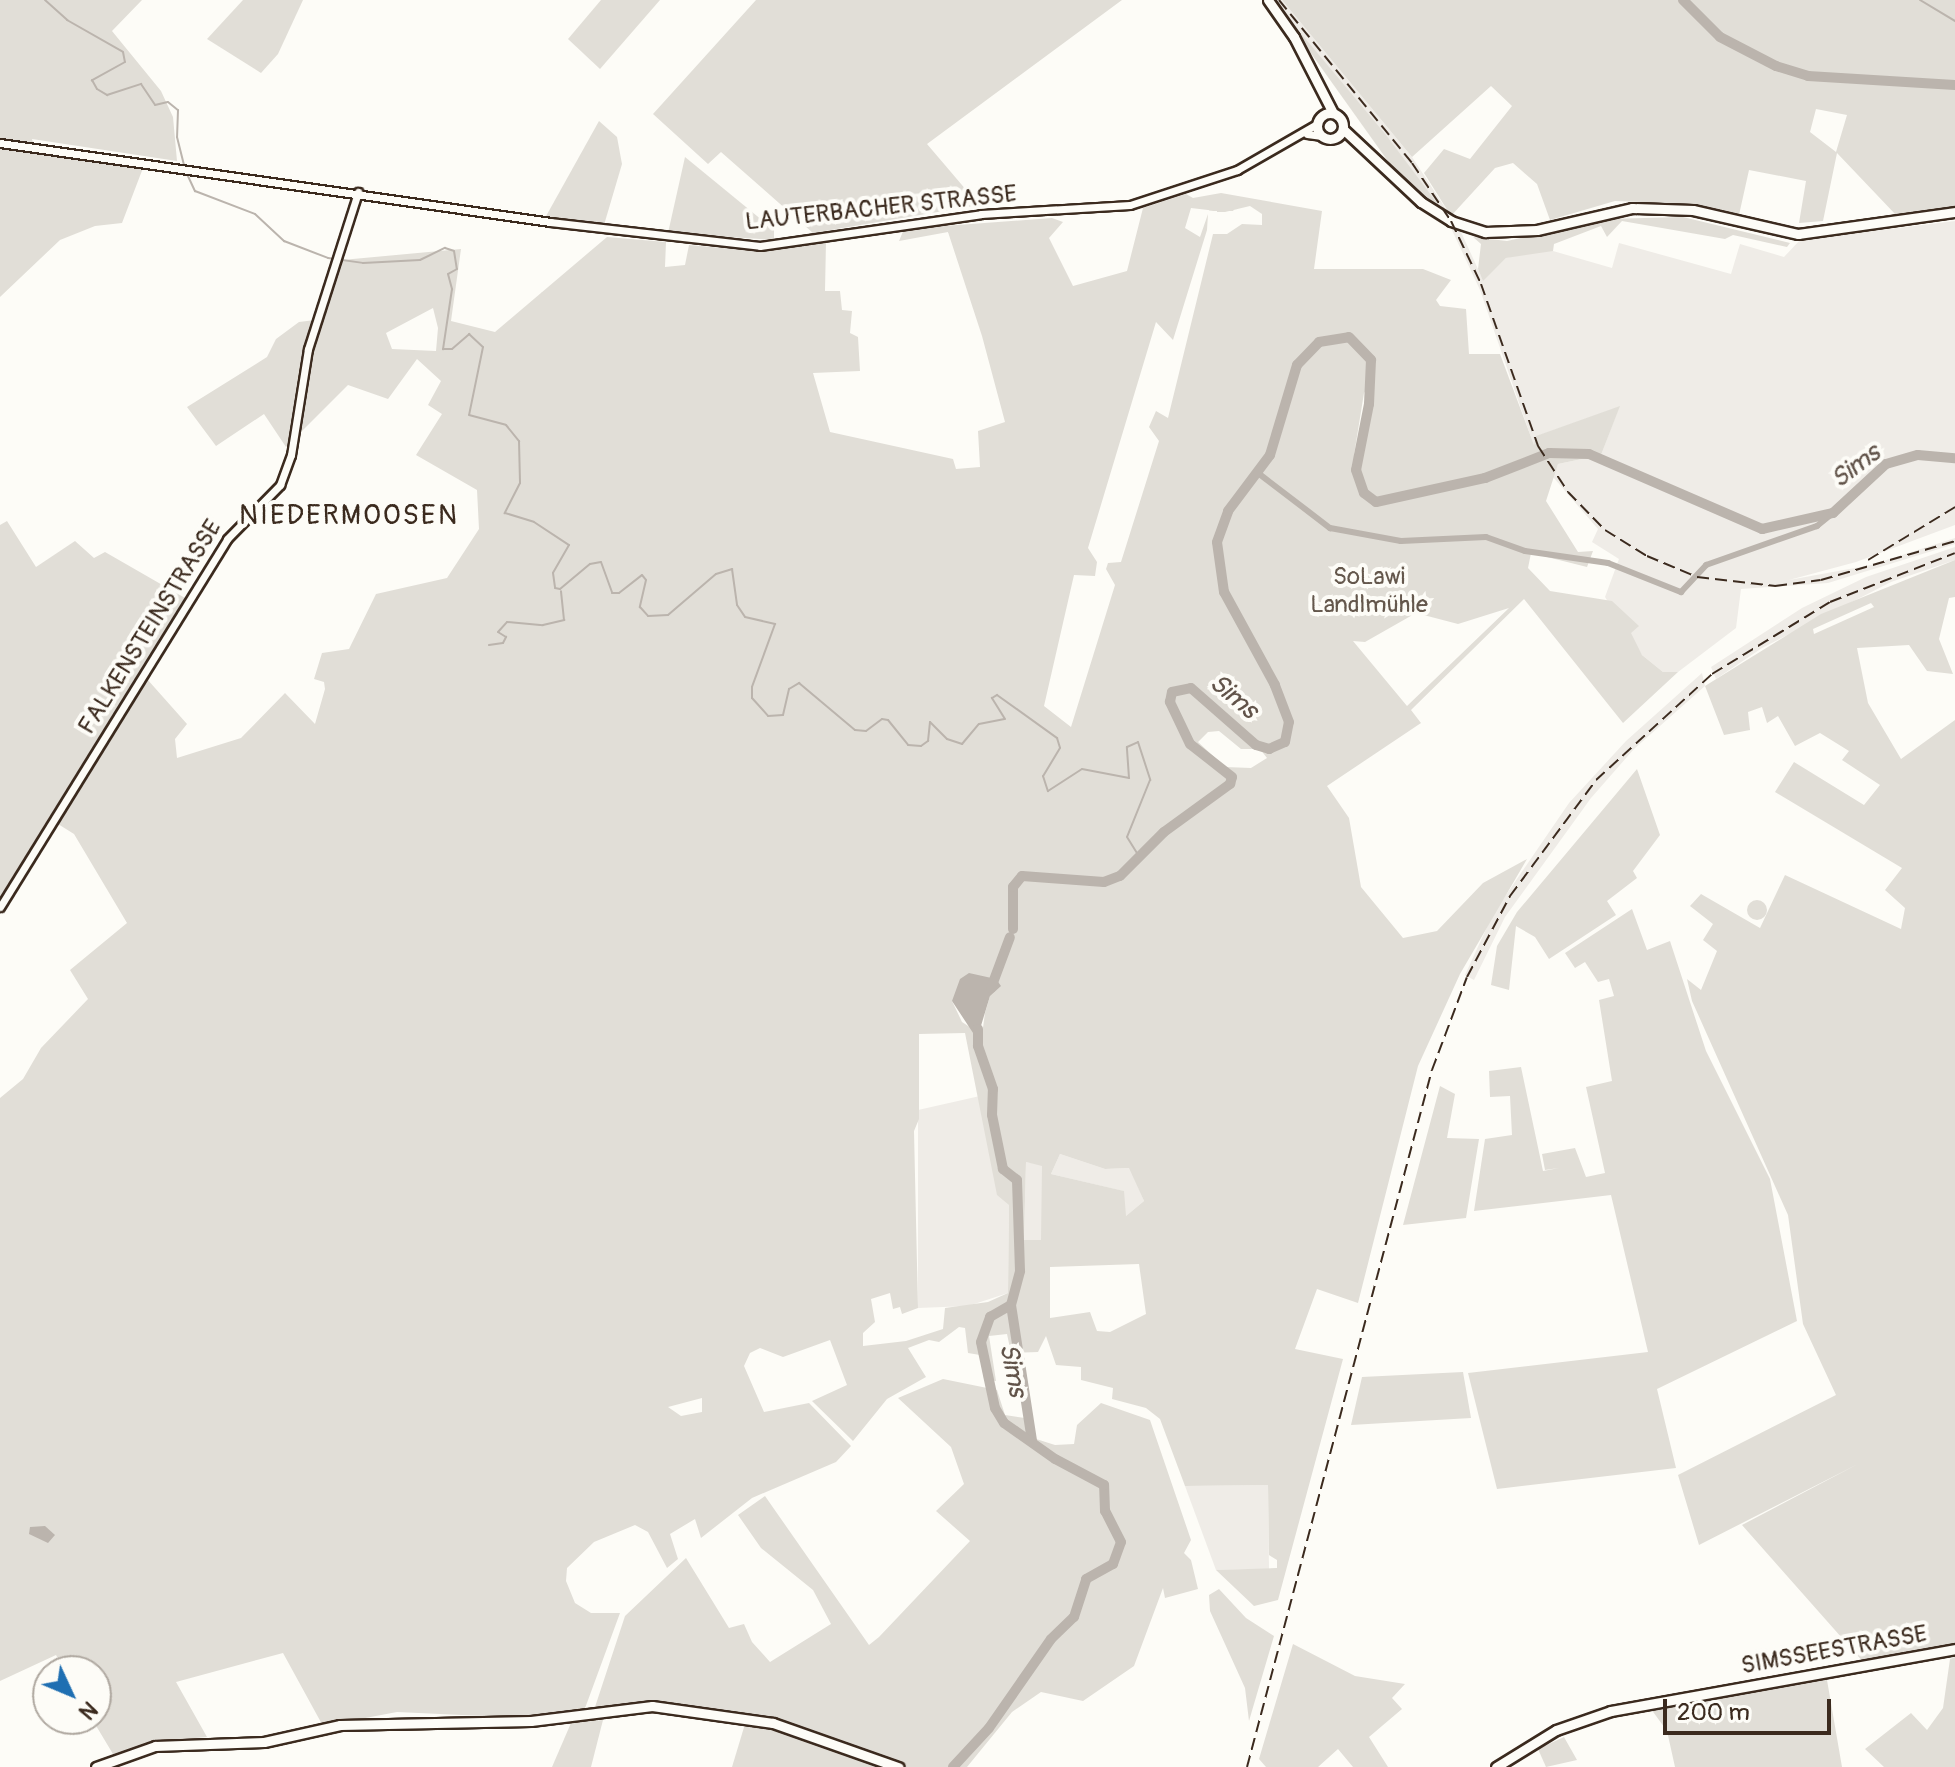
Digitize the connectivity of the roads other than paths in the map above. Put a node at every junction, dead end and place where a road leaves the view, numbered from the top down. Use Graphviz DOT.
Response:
graph roads {
  1 [pos="1268,0"];
  2 [pos="1322,100"];
  3 [pos="1333,113"];
  4 [pos="1320,120"];
  5 [pos="1340,133"];
  6 [pos="1307,134"];
  7 [pos="1322,136"];
  8 [pos="0,143"];
  9 [pos="358,192"];
  10 [pos="1955,212"];
  11 [pos="0,907"];
  12 [pos="1955,1649"];
  13 [pos="96,1767"];
  14 [pos="898,1767"];
  15 [pos="1496,1767"];
  1 -- 2 [label="main road"];
  2 -- 3 [label="main road"];
  2 -- 4 [label="main road"];
  3 -- 4 [label="main road"];
  3 -- 5 [label="main road"];
  4 -- 6 [label="street, LAUTERBACHER STRASSE"];
  4 -- 7 [label="main road"];
  5 -- 7 [label="main road"];
  5 -- 10 [label="main road"];
  6 -- 7 [label="street"];
  6 -- 9 [label="street, LAUTERBACHER STRASSE"];
  8 -- 9 [label="street, LAUTERBACHER STRASSE"];
  9 -- 11 [label="street, FALKENSTEINSTRASSE"];
  12 -- 15 [label="main road, SIMSSEESTRASSE"];
  13 -- 14 [label="main road"];
}
